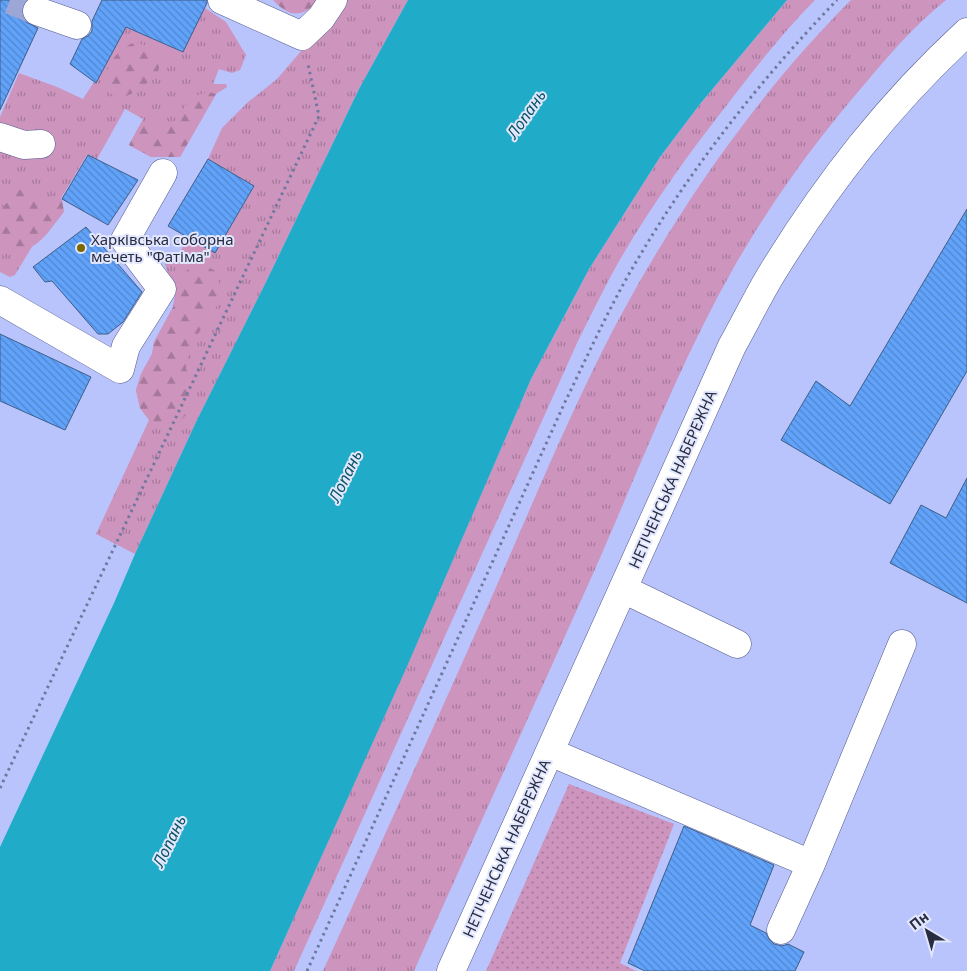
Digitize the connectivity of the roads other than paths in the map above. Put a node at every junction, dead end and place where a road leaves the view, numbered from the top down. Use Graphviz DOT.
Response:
graph roads {
  1 [pos="222,0"];
  2 [pos="333,0"];
  3 [pos="37,11"];
  4 [pos="77,25"];
  5 [pos="967,32"];
  6 [pos="0,137"];
  7 [pos="41,144"];
  8 [pos="163,173"];
  9 [pos="0,300"];
  10 [pos="623,588"];
  11 [pos="737,644"];
  12 [pos="902,644"];
  13 [pos="550,752"];
  14 [pos="811,864"];
  15 [pos="781,930"];
  16 [pos="451,971"];
  1 -- 2 [label="main road"];
  3 -- 4 [label="main road"];
  5 -- 10 [label="main road, НЕТІЧЕНСЬКА НАБЕРЕЖНА"];
  6 -- 7 [label="main road"];
  8 -- 9 [label="main road"];
  10 -- 11 [label="main road"];
  10 -- 13 [label="main road, НЕТІЧЕНСЬКА НАБЕРЕЖНА"];
  12 -- 14 [label="main road"];
  13 -- 14 [label="main road"];
  13 -- 16 [label="main road, НЕТІЧЕНСЬКА НАБЕРЕЖНА"];
  14 -- 15 [label="main road"];
}
